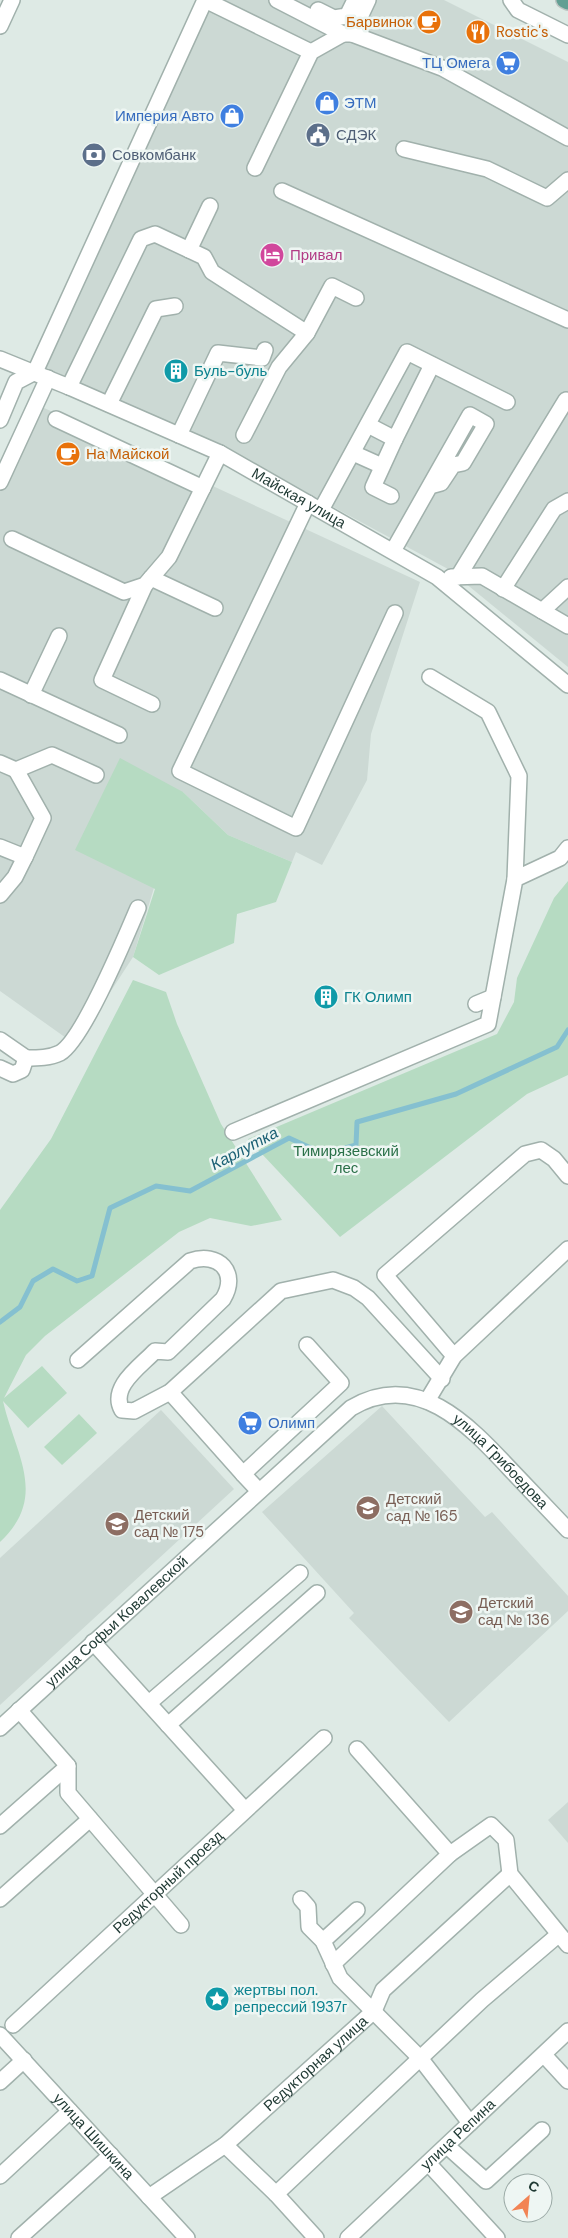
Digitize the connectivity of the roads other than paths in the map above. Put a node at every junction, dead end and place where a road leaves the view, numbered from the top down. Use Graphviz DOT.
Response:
graph roads {
  1 [pos="12,0"];
  2 [pos="205,0"];
  3 [pos="276,0"];
  4 [pos="299,0"];
  5 [pos="355,0"];
  6 [pos="368,0"];
  7 [pos="512,0"];
  8 [pos="564,0"];
  9 [pos="568,2"];
  10 [pos="0,26"];
  11 [pos="347,34"];
  12 [pos="568,36"];
  13 [pos="311,52"];
  14 [pos="568,138"];
  15 [pos="404,149"];
  16 [pos="255,168"];
  17 [pos="568,180"];
  18 [pos="282,191"];
  19 [pos="210,206"];
  20 [pos="189,250"];
  21 [pos="356,298"];
  22 [pos="175,306"];
  23 [pos="568,320"];
  24 [pos="308,334"];
  25 [pos="265,350"];
  26 [pos="0,360"];
  27 [pos="432,365"];
  28 [pos="42,375"];
  29 [pos="69,387"];
  30 [pos="566,400"];
  31 [pos="507,402"];
  32 [pos="109,404"];
  33 [pos="56,418"];
  34 [pos="0,420"];
  35 [pos="368,425"];
  36 [pos="179,435"];
  37 [pos="244,435"];
  38 [pos="394,440"];
  39 [pos="220,453"];
  40 [pos="353,453"];
  41 [pos="382,466"];
  42 [pos="0,482"];
  43 [pos="430,486"];
  44 [pos="203,488"];
  45 [pos="391,496"];
  46 [pos="568,501"];
  47 [pos="315,507"];
  48 [pos="12,539"];
  49 [pos="393,551"];
  50 [pos="437,577"];
  51 [pos="458,577"];
  52 [pos="148,582"];
  53 [pos="568,587"];
  54 [pos="503,589"];
  55 [pos="215,608"];
  56 [pos="542,610"];
  57 [pos="394,613"];
  58 [pos="568,626"];
  59 [pos="59,636"];
  60 [pos="430,677"];
  61 [pos="0,680"];
  62 [pos="568,685"];
  63 [pos="31,695"];
  64 [pos="152,704"];
  65 [pos="119,735"];
  66 [pos="0,763"];
  67 [pos="16,770"];
  68 [pos="96,775"];
  69 [pos="0,847"];
  70 [pos="568,848"];
  71 [pos="25,857"];
  72 [pos="515,879"];
  73 [pos="0,895"];
  74 [pos="138,908"];
  75 [pos="493,996"];
  76 [pos="476,1004"];
  77 [pos="0,1040"];
  78 [pos="26,1058"];
  79 [pos="0,1068"];
  80 [pos="233,1132"];
  81 [pos="568,1176"];
  82 [pos="568,1249"];
  83 [pos="389,1280"];
  84 [pos="368,1298"];
  85 [pos="307,1345"];
  86 [pos="454,1356"];
  87 [pos="78,1360"];
  88 [pos="442,1379"];
  89 [pos="170,1392"];
  90 [pos="427,1401"];
  91 [pos="243,1474"];
  92 [pos="259,1492"];
  93 [pos="568,1530"];
  94 [pos="300,1573"];
  95 [pos="317,1593"];
  96 [pos="94,1642"];
  97 [pos="149,1703"];
  98 [pos="19,1710"];
  99 [pos="168,1725"];
  100 [pos="0,1728"];
  101 [pos="324,1738"];
  102 [pos="357,1749"];
  103 [pos="68,1766"];
  104 [pos="245,1810"];
  105 [pos="90,1819"];
  106 [pos="0,1826"];
  107 [pos="450,1854"];
  108 [pos="510,1874"];
  109 [pos="156,1893"];
  110 [pos="0,1899"];
  111 [pos="301,1899"];
  112 [pos="358,1910"];
  113 [pos="181,1925"];
  114 [pos="563,1940"];
  115 [pos="323,1942"];
  116 [pos="333,1964"];
  117 [pos="374,2011"];
  118 [pos="13,2026"];
  119 [pos="568,2031"];
  120 [pos="0,2034"];
  121 [pos="544,2055"];
  122 [pos="420,2058"];
  123 [pos="24,2060"];
  124 [pos="568,2080"];
  125 [pos="0,2082"];
  126 [pos="70,2111"];
  127 [pos="470,2123"];
  128 [pos="542,2130"];
  129 [pos="225,2145"];
  130 [pos="447,2146"];
  131 [pos="111,2155"];
  132 [pos="428,2164"];
  133 [pos="0,2176"];
  134 [pos="276,2194"];
  135 [pos="149,2197"];
  136 [pos="19,2238"];
  137 [pos="187,2238"];
  138 [pos="316,2238"];
  139 [pos="348,2238"];
  140 [pos="497,2238"];
  1 -- 10 [label="street"];
  2 -- 13 [label="street"];
  2 -- 28 [label="street"];
  3 -- 11 [label="street"];
  4 -- 5 [label="street"];
  6 -- 11 [label="street"];
  7 -- 12 [label="street"];
  8 -- 9 [label="main road"];
  11 -- 13 [label="street"];
  11 -- 14 [label="street"];
  13 -- 16 [label="street"];
  15 -- 17 [label="street"];
  18 -- 23 [label="street"];
  19 -- 20 [label="street"];
  20 -- 24 [label="street"];
  20 -- 29 [label="street"];
  21 -- 24 [label="street"];
  22 -- 32 [label="street"];
  24 -- 37 [label="street"];
  25 -- 36 [label="street"];
  26 -- 28 [label="street, Майская улица"];
  27 -- 31 [label="street"];
  27 -- 35 [label="street"];
  27 -- 38 [label="street"];
  28 -- 29 [label="street, Майская улица"];
  28 -- 34 [label="street"];
  28 -- 42 [label="street"];
  29 -- 32 [label="street, Майская улица"];
  30 -- 51 [label="street"];
  32 -- 36 [label="street, Майская улица"];
  33 -- 44 [label="street"];
  35 -- 38 [label="street"];
  35 -- 40 [label="street"];
  36 -- 39 [label="street, Майская улица"];
  38 -- 41 [label="street"];
  39 -- 44 [label="street"];
  39 -- 47 [label="street, Майская улица"];
  40 -- 41 [label="street"];
  40 -- 47 [label="street"];
  41 -- 45 [label="street"];
  43 -- 43 [label="street"];
  43 -- 49 [label="street"];
  44 -- 52 [label="street"];
  46 -- 54 [label="street"];
  47 -- 49 [label="street, Майская улица"];
  47 -- 57 [label="street"];
  48 -- 52 [label="street"];
  49 -- 50 [label="street, Майская улица"];
  50 -- 51 [label="street"];
  50 -- 62 [label="street, Майская улица"];
  51 -- 54 [label="street"];
  52 -- 55 [label="street"];
  52 -- 64 [label="street"];
  53 -- 56 [label="street"];
  54 -- 56 [label="street"];
  56 -- 58 [label="street"];
  59 -- 63 [label="street"];
  60 -- 72 [label="street"];
  61 -- 63 [label="street"];
  63 -- 65 [label="street"];
  66 -- 67 [label="street"];
  67 -- 68 [label="street"];
  67 -- 71 [label="street"];
  69 -- 71 [label="street"];
  70 -- 72 [label="street"];
  71 -- 73 [label="street"];
  72 -- 75 [label="street"];
  74 -- 78 [label="street"];
  75 -- 76 [label="street"];
  75 -- 80 [label="street"];
  77 -- 78 [label="street"];
  78 -- 79 [label="street"];
  81 -- 83 [label="street"];
  82 -- 86 [label="street"];
  83 -- 84 [label="street"];
  83 -- 86 [label="street"];
  84 -- 88 [label="street"];
  84 -- 89 [label="street"];
  85 -- 91 [label="street"];
  86 -- 88 [label="street"];
  87 -- 89 [label="street"];
  88 -- 90 [label="street"];
  89 -- 91 [label="street"];
  90 -- 92 [label="street, улица Софьи Ковалевской"];
  90 -- 93 [label="street, улица Грибоедова"];
  91 -- 92 [label="street"];
  92 -- 96 [label="street, улица Софьи Ковалевской"];
  94 -- 97 [label="street"];
  95 -- 99 [label="street"];
  96 -- 97 [label="street"];
  96 -- 98 [label="street, улица Софьи Ковалевской"];
  97 -- 99 [label="street"];
  98 -- 100 [label="street, улица Софьи Ковалевской"];
  98 -- 103 [label="street"];
  99 -- 104 [label="street"];
  101 -- 104 [label="street, Редукторный проезд"];
  102 -- 107 [label="street"];
  103 -- 105 [label="street"];
  103 -- 106 [label="street"];
  104 -- 109 [label="street, Редукторный проезд"];
  105 -- 109 [label="street"];
  105 -- 110 [label="street"];
  107 -- 108 [label="street"];
  107 -- 116 [label="street"];
  108 -- 114 [label="street"];
  108 -- 117 [label="street, Редукторная улица"];
  109 -- 113 [label="street"];
  109 -- 118 [label="street, Редукторный проезд"];
  111 -- 115 [label="street"];
  112 -- 115 [label="street"];
  114 -- 122 [label="street"];
  115 -- 116 [label="street"];
  116 -- 117 [label="street"];
  117 -- 122 [label="street"];
  117 -- 129 [label="street, Редукторная улица"];
  119 -- 121 [label="street, улица Репина"];
  120 -- 123 [label="street, улица Шишкина"];
  121 -- 124 [label="street"];
  121 -- 127 [label="street, улица Репина"];
  122 -- 127 [label="street"];
  122 -- 134 [label="street"];
  123 -- 125 [label="street"];
  123 -- 126 [label="street, улица Шишкина"];
  126 -- 131 [label="street, улица Шишкина"];
  126 -- 133 [label="street"];
  127 -- 130 [label="street, улица Репина"];
  128 -- 130 [label="street"];
  129 -- 134 [label="street"];
  129 -- 135 [label="street, Редукторная улица"];
  130 -- 132 [label="street, улица Репина"];
  131 -- 135 [label="street, улица Шишкина"];
  131 -- 136 [label="street"];
  132 -- 139 [label="street, улица Репина"];
  132 -- 140 [label="street"];
  134 -- 138 [label="street"];
  135 -- 137 [label="street, улица Шишкина"];
}
